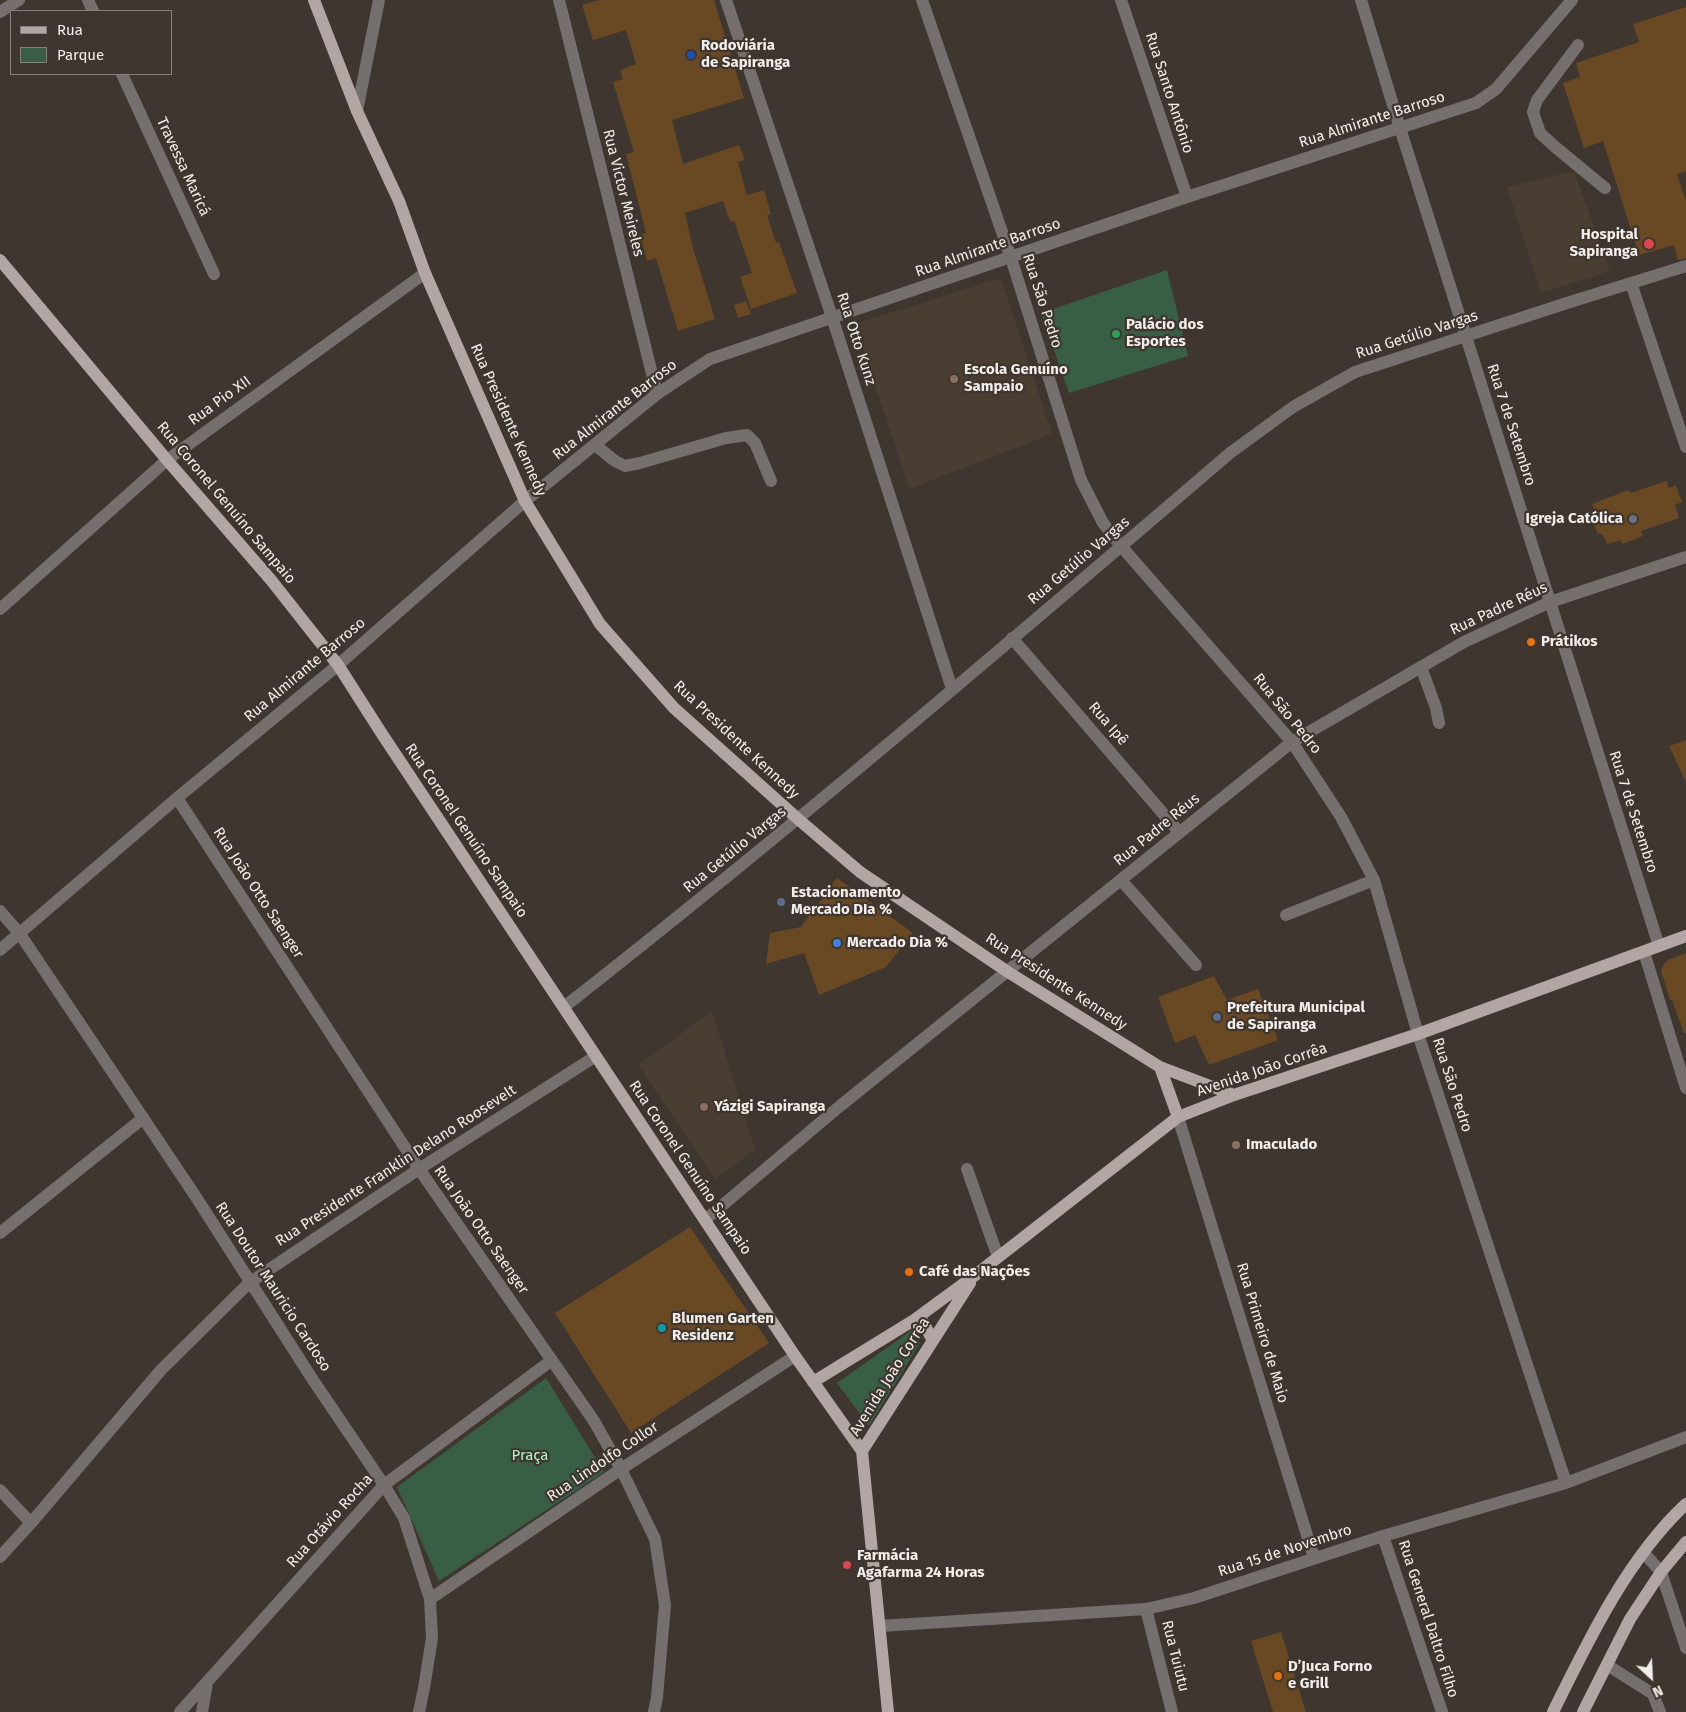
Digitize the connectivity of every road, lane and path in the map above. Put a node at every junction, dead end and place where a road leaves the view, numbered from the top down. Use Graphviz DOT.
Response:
graph roads {
  1 [pos="19,0"];
  2 [pos="314,0"];
  3 [pos="379,0"];
  4 [pos="558,0"];
  5 [pos="726,0"];
  6 [pos="922,0"];
  7 [pos="1121,0"];
  8 [pos="1361,0"];
  9 [pos="1572,0"];
  10 [pos="0,12"];
  11 [pos="1578,45"];
  12 [pos="122,75"];
  13 [pos="358,111"];
  14 [pos="1400,128"];
  15 [pos="1604,188"];
  16 [pos="1187,197"];
  17 [pos="1011,258"];
  18 [pos="0,260"];
  19 [pos="1686,266"];
  20 [pos="425,273"];
  21 [pos="214,274"];
  22 [pos="1631,283"];
  23 [pos="832,317"];
  24 [pos="1466,336"];
  25 [pos="657,394"];
  26 [pos="595,444"];
  27 [pos="1686,447"];
  28 [pos="167,460"];
  29 [pos="771,481"];
  30 [pos="525,501"];
  31 [pos="1121,546"];
  32 [pos="1686,557"];
  33 [pos="2,602"];
  34 [pos="1550,602"];
  35 [pos="1012,638"];
  36 [pos="338,665"];
  37 [pos="1421,667"];
  38 [pos="952,689"];
  39 [pos="1439,723"];
  40 [pos="1292,742"];
  41 [pos="177,798"];
  42 [pos="798,820"];
  43 [pos="1179,832"];
  44 [pos="1121,880"];
  45 [pos="1374,880"];
  46 [pos="0,911"];
  47 [pos="1286,915"];
  48 [pos="20,934"];
  49 [pos="1686,936"];
  50 [pos="1659,946"];
  51 [pos="0,950"];
  52 [pos="1644,952"];
  53 [pos="1196,965"];
  54 [pos="1008,972"];
  55 [pos="564,1007"];
  56 [pos="1418,1034"];
  57 [pos="596,1056"];
  58 [pos="1160,1067"];
  59 [pos="1686,1088"];
  60 [pos="1234,1095"];
  61 [pos="1178,1117"];
  62 [pos="142,1119"];
  63 [pos="419,1169"];
  64 [pos="967,1169"];
  65 [pos="705,1220"];
  66 [pos="0,1233"];
  67 [pos="998,1257"];
  68 [pos="974,1276"];
  69 [pos="250,1283"];
  70 [pos="914,1320"];
  71 [pos="932,1339"];
  72 [pos="795,1356"];
  73 [pos="552,1360"];
  74 [pos="813,1382"];
  75 [pos="1686,1437"];
  76 [pos="1671,1443"];
  77 [pos="1686,1447"];
  78 [pos="862,1451"];
  79 [pos="621,1469"];
  80 [pos="1566,1483"];
  81 [pos="384,1484"];
  82 [pos="0,1490"];
  83 [pos="1686,1504"];
  84 [pos="31,1523"];
  85 [pos="1384,1536"];
  86 [pos="1686,1542"];
  87 [pos="1644,1553"];
  88 [pos="0,1557"];
  89 [pos="1314,1558"];
  90 [pos="1661,1572"];
  91 [pos="430,1599"];
  92 [pos="1146,1608"];
  93 [pos="880,1626"];
  94 [pos="1686,1648"];
  95 [pos="1607,1665"];
  96 [pos="206,1683"];
  97 [pos="180,1712"];
  98 [pos="202,1712"];
  99 [pos="419,1712"];
  100 [pos="654,1712"];
  101 [pos="888,1712"];
  102 [pos="1172,1712"];
  103 [pos="1442,1712"];
  104 [pos="1554,1712"];
  105 [pos="1584,1712"];
  106 [pos="1660,1712"];
  1 -- 10 [label="street"];
  2 -- 13 [label="main road, Rua Presidente Kennedy"];
  3 -- 13 [label="street"];
  4 -- 25 [label="street, Rua Victor Meireles"];
  5 -- 23 [label="street, Rua Otto Kunz"];
  6 -- 17 [label="street, Rua São Pedro"];
  7 -- 16 [label="street, Rua Santo Antônio"];
  8 -- 14 [label="street, Rua 7 de Setembro"];
  9 -- 14 [label="street, Rua Almirante Barroso"];
  11 -- 15 [label="street"];
  12 -- 21 [label="street, Travessa Maricá"];
  13 -- 20 [label="main road, Rua Presidente Kennedy"];
  14 -- 16 [label="street, Rua Almirante Barroso"];
  14 -- 24 [label="street, Rua 7 de Setembro"];
  16 -- 17 [label="street, Rua Almirante Barroso"];
  17 -- 23 [label="street, Rua Almirante Barroso"];
  17 -- 31 [label="street, Rua São Pedro"];
  18 -- 28 [label="main road, Rua Coronel Genuíno Sampaio"];
  19 -- 22 [label="street, Rua Getúlio Vargas"];
  20 -- 28 [label="street, Rua Pio XII"];
  20 -- 30 [label="main road, Rua Presidente Kennedy"];
  22 -- 24 [label="street, Rua Getúlio Vargas"];
  22 -- 27 [label="street"];
  23 -- 25 [label="street, Rua Almirante Barroso"];
  23 -- 38 [label="street, Rua Otto Kunz"];
  24 -- 31 [label="street, Rua Getúlio Vargas"];
  24 -- 34 [label="street, Rua 7 de Setembro"];
  25 -- 26 [label="street, Rua Almirante Barroso"];
  26 -- 29 [label="street"];
  26 -- 30 [label="street, Rua Almirante Barroso"];
  28 -- 33 [label="street, Rua Pio XII"];
  28 -- 36 [label="main road, Rua Coronel Genuíno Sampaio"];
  30 -- 36 [label="street, Rua Almirante Barroso"];
  30 -- 42 [label="main road, Rua Presidente Kennedy"];
  31 -- 35 [label="street, Rua Getúlio Vargas"];
  31 -- 40 [label="street, Rua São Pedro"];
  32 -- 34 [label="street, Rua Padre Réus"];
  34 -- 37 [label="street, Rua Padre Réus"];
  34 -- 50 [label="street, Rua 7 de Setembro"];
  35 -- 38 [label="street, Rua Getúlio Vargas"];
  35 -- 43 [label="street, Rua Ipê"];
  36 -- 41 [label="street, Rua Almirante Barroso"];
  36 -- 55 [label="main road, Rua Coronel Genuíno Sampaio"];
  37 -- 39 [label="street"];
  37 -- 40 [label="street, Rua Padre Réus"];
  38 -- 42 [label="street, Rua Getúlio Vargas"];
  40 -- 43 [label="street, Rua Padre Réus"];
  40 -- 45 [label="street, Rua São Pedro"];
  41 -- 48 [label="street, Rua Almirante Barroso"];
  41 -- 63 [label="street, Rua João Otto Saenger"];
  42 -- 54 [label="main road, Rua Presidente Kennedy"];
  42 -- 55 [label="street, Rua Getúlio Vargas"];
  43 -- 44 [label="street, Rua Padre Réus"];
  44 -- 53 [label="street"];
  44 -- 54 [label="street, Rua Padre Réus"];
  45 -- 47 [label="street"];
  45 -- 56 [label="street, Rua São Pedro"];
  46 -- 48 [label="street, Rua Doutor Mauricio Cardoso"];
  48 -- 51 [label="street, Rua Almirante Barroso"];
  48 -- 62 [label="street, Rua Doutor Mauricio Cardoso"];
  49 -- 50 [label="main road, Avenida João Corrêa"];
  50 -- 52 [label="main road, Avenida João Corrêa"];
  52 -- 56 [label="main road, Avenida João Corrêa"];
  52 -- 59 [label="street"];
  54 -- 58 [label="main road, Rua Presidente Kennedy"];
  54 -- 65 [label="street, Rua Padre Réus"];
  55 -- 57 [label="main road, Rua Coronel Genuíno Sampaio"];
  56 -- 60 [label="main road, Avenida João Corrêa"];
  56 -- 80 [label="street, Rua São Pedro"];
  57 -- 63 [label="street, Rua Presidente Franklin Delano Roosevelt"];
  57 -- 65 [label="main road, Rua Coronel Genuíno Sampaio"];
  58 -- 60 [label="main road, Rua Presidente Kennedy"];
  58 -- 61 [label="main road"];
  60 -- 61 [label="main road, Avenida João Corrêa"];
  61 -- 67 [label="main road, Avenida João Corrêa"];
  61 -- 89 [label="street, Rua Primeiro de Maio"];
  62 -- 66 [label="street"];
  62 -- 69 [label="street, Rua Doutor Mauricio Cardoso"];
  63 -- 69 [label="street, Rua Presidente Franklin Delano Roosevelt"];
  63 -- 73 [label="street, Rua João Otto Saenger"];
  64 -- 67 [label="street"];
  65 -- 72 [label="main road, Rua Coronel Genuíno Sampaio"];
  67 -- 68 [label="main road, Avenida João Corrêa"];
  68 -- 70 [label="main road, Avenida João Corrêa"];
  68 -- 71 [label="main road, Avenida João Corrêa"];
  69 -- 81 [label="street, Rua Doutor Mauricio Cardoso"];
  69 -- 84 [label="street, Rua Presidente Franklin Delano Roosevelt"];
  70 -- 71 [label="main road"];
  70 -- 74 [label="main road, Avenida João Corrêa"];
  71 -- 78 [label="main road, Avenida João Corrêa"];
  72 -- 74 [label="main road, Rua Coronel Genuíno Sampaio"];
  72 -- 79 [label="street, Rua Lindolfo Collor"];
  73 -- 79 [label="street, Rua João Otto Saenger"];
  73 -- 81 [label="street, Rua Otávio Rocha"];
  74 -- 78 [label="main road, Rua Coronel Genuíno Sampaio"];
  75 -- 76 [label="street, Rua 15 de Novembro"];
  76 -- 77 [label="street"];
  76 -- 80 [label="street, Rua 15 de Novembro"];
  78 -- 93 [label="main road, Avenida João Corrêa"];
  79 -- 91 [label="street, Rua Lindolfo Collor"];
  79 -- 100 [label="street, Rua João Otto Saenger"];
  80 -- 85 [label="street, Rua 15 de Novembro"];
  81 -- 91 [label="street, Rua Doutor Mauricio Cardoso"];
  81 -- 96 [label="street, Rua Otávio Rocha"];
  82 -- 84 [label="street"];
  83 -- 87 [label="main road"];
  84 -- 88 [label="street, Rua Presidente Franklin Delano Roosevelt"];
  85 -- 89 [label="street, Rua 15 de Novembro"];
  85 -- 103 [label="street, Rua General Daltro Filho"];
  86 -- 90 [label="main road"];
  87 -- 90 [label="street"];
  87 -- 104 [label="main road"];
  89 -- 92 [label="street, Rua 15 de Novembro"];
  90 -- 94 [label="street"];
  90 -- 95 [label="main road"];
  91 -- 99 [label="street, Rua Doutor Mauricio Cardoso"];
  92 -- 93 [label="street, Rua 15 de Novembro"];
  92 -- 102 [label="street, Rua Tuiutu"];
  93 -- 101 [label="main road, Avenida João Corrêa"];
  95 -- 105 [label="main road"];
  95 -- 106 [label="street"];
  96 -- 97 [label="street, Rua Otávio Rocha"];
  96 -- 98 [label="street"];
}
